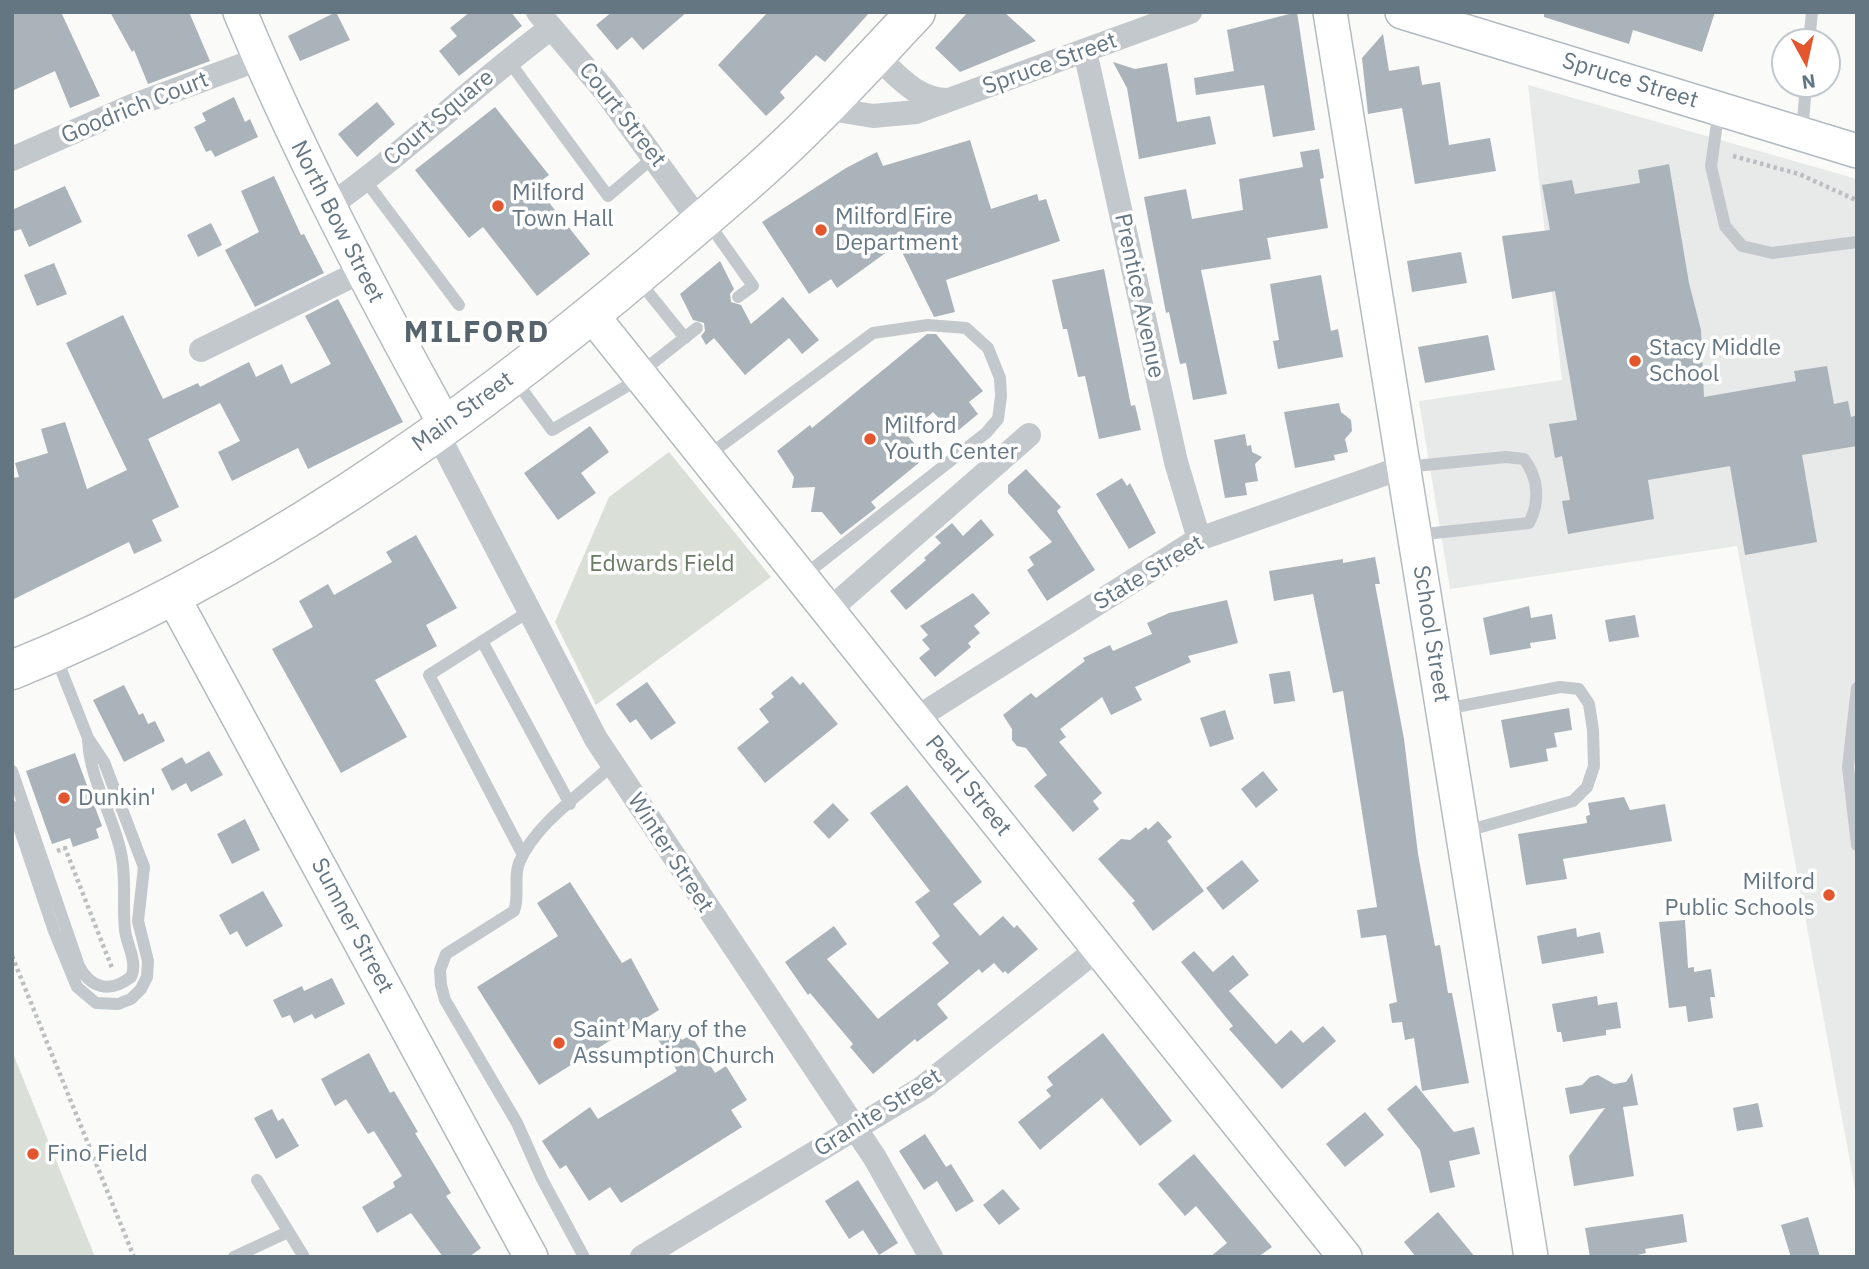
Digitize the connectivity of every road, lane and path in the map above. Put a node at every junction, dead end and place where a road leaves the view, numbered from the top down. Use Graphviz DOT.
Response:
graph roads {
  1 [pos="240,12"];
  2 [pos="916,12"];
  3 [pos="1190,12"];
  4 [pos="1330,12"];
  5 [pos="1402,12"];
  6 [pos="545,20"];
  7 [pos="1086,51"];
  8 [pos="875,55"];
  9 [pos="259,59"];
  10 [pos="508,60"];
  11 [pos="1805,98"];
  12 [pos="949,100"];
  13 [pos="825,108"];
  14 [pos="1719,109"];
  15 [pos="1802,134"];
  16 [pos="1857,151"];
  17 [pos="655,156"];
  18 [pos="1733,156"];
  19 [pos="12,159"];
  20 [pos="365,180"];
  21 [pos="1856,200"];
  22 [pos="328,206"];
  23 [pos="703,220"];
  24 [pos="1857,242"];
  25 [pos="360,272"];
  26 [pos="636,277"];
  27 [pos="738,297"];
  28 [pos="459,305"];
  29 [pos="591,314"];
  30 [pos="697,328"];
  31 [pos="685,338"];
  32 [pos="201,350"];
  33 [pos="641,375"];
  34 [pos="512,377"];
  35 [pos="442,430"];
  36 [pos="1029,435"];
  37 [pos="706,457"];
  38 [pos="1404,467"];
  39 [pos="1415,535"];
  40 [pos="1199,539"];
  41 [pos="802,578"];
  42 [pos="172,595"];
  43 [pos="828,611"];
  44 [pos="528,612"];
  45 [pos="482,642"];
  46 [pos="55,652"];
  47 [pos="12,669"];
  48 [pos="1857,688"];
  49 [pos="1443,709"];
  50 [pos="915,719"];
  51 [pos="88,738"];
  52 [pos="612,765"];
  53 [pos="12,771"];
  54 [pos="570,804"];
  55 [pos="12,806"];
  56 [pos="1463,833"];
  57 [pos="1857,845"];
  58 [pos="523,855"];
  59 [pos="1099,948"];
  60 [pos="12,956"];
  61 [pos="855,1129"];
  62 [pos="257,1180"];
  63 [pos="288,1232"];
  64 [pos="134,1257"];
  65 [pos="234,1257"];
  66 [pos="304,1257"];
  67 [pos="531,1257"];
  68 [pos="584,1257"];
  69 [pos="642,1257"];
  70 [pos="931,1257"];
  71 [pos="1345,1257"];
  72 [pos="1531,1257"];
  1 -- 9 [label="main road, North Bow Street"];
  2 -- 8 [label="main road, Main Street"];
  3 -- 7 [label="street, Spruce Street"];
  4 -- 38 [label="main road, School Street"];
  5 -- 14 [label="main road, Spruce Street"];
  6 -- 10 [label="street, Court Square"];
  6 -- 17 [label="street, Court Street"];
  7 -- 12 [label="street, Spruce Street"];
  7 -- 40 [label="street, Prentice Avenue"];
  8 -- 12 [label="street"];
  8 -- 13 [label="main road, Main Street"];
  9 -- 19 [label="street, Goodrich Court"];
  9 -- 22 [label="main road, North Bow Street"];
  10 -- 17 [label="lane"];
  10 -- 20 [label="street, Court Square"];
  11 -- 15 [label="lane"];
  12 -- 13 [label="street, Spruce Street"];
  13 -- 23 [label="main road, Main Street"];
  14 -- 15 [label="main road, Spruce Street"];
  14 -- 24 [label="lane"];
  15 -- 16 [label="main road, Spruce Street"];
  17 -- 23 [label="street, Court Street"];
  18 -- 21 [label="path"];
  20 -- 22 [label="street, Court Square"];
  20 -- 28 [label="lane"];
  22 -- 25 [label="main road, North Bow Street"];
  23 -- 26 [label="main road, Main Street"];
  23 -- 27 [label="lane"];
  25 -- 32 [label="street"];
  25 -- 35 [label="main road, North Bow Street"];
  26 -- 29 [label="main road, Main Street"];
  26 -- 31 [label="lane"];
  29 -- 33 [label="main road, Pearl Street"];
  29 -- 34 [label="main road, Main Street"];
  30 -- 31 [label="lane"];
  31 -- 33 [label="lane"];
  33 -- 34 [label="lane"];
  33 -- 37 [label="main road, Pearl Street"];
  34 -- 35 [label="main road, Main Street"];
  35 -- 42 [label="main road, Main Street"];
  35 -- 44 [label="street, Winter Street"];
  36 -- 43 [label="street"];
  37 -- 41 [label="main road, Pearl Street"];
  37 -- 41 [label="lane"];
  38 -- 39 [label="main road, School Street"];
  38 -- 39 [label="lane"];
  38 -- 40 [label="street, State Street"];
  39 -- 49 [label="main road, School Street"];
  40 -- 50 [label="street, State Street"];
  41 -- 43 [label="main road, Pearl Street"];
  42 -- 46 [label="main road, Main Street"];
  42 -- 67 [label="main road, Sumner Street"];
  43 -- 50 [label="main road, Pearl Street"];
  44 -- 45 [label="lane"];
  44 -- 52 [label="street, Winter Street"];
  45 -- 54 [label="lane"];
  45 -- 58 [label="lane"];
  46 -- 47 [label="main road, Main Street"];
  46 -- 51 [label="lane"];
  48 -- 57 [label="lane"];
  49 -- 56 [label="main road, School Street"];
  49 -- 56 [label="lane"];
  50 -- 59 [label="main road, Pearl Street"];
  51 -- 53 [label="lane"];
  51 -- 55 [label="lane"];
  52 -- 54 [label="lane"];
  52 -- 61 [label="street, Winter Street"];
  54 -- 58 [label="lane"];
  56 -- 72 [label="main road, School Street"];
  58 -- 68 [label="lane"];
  59 -- 61 [label="street, Granite Street"];
  59 -- 71 [label="main road, Pearl Street"];
  60 -- 64 [label="path"];
  61 -- 69 [label="street, Granite Street"];
  61 -- 70 [label="street, Winter Street"];
  62 -- 63 [label="lane"];
  63 -- 65 [label="lane"];
  63 -- 66 [label="lane"];
}
